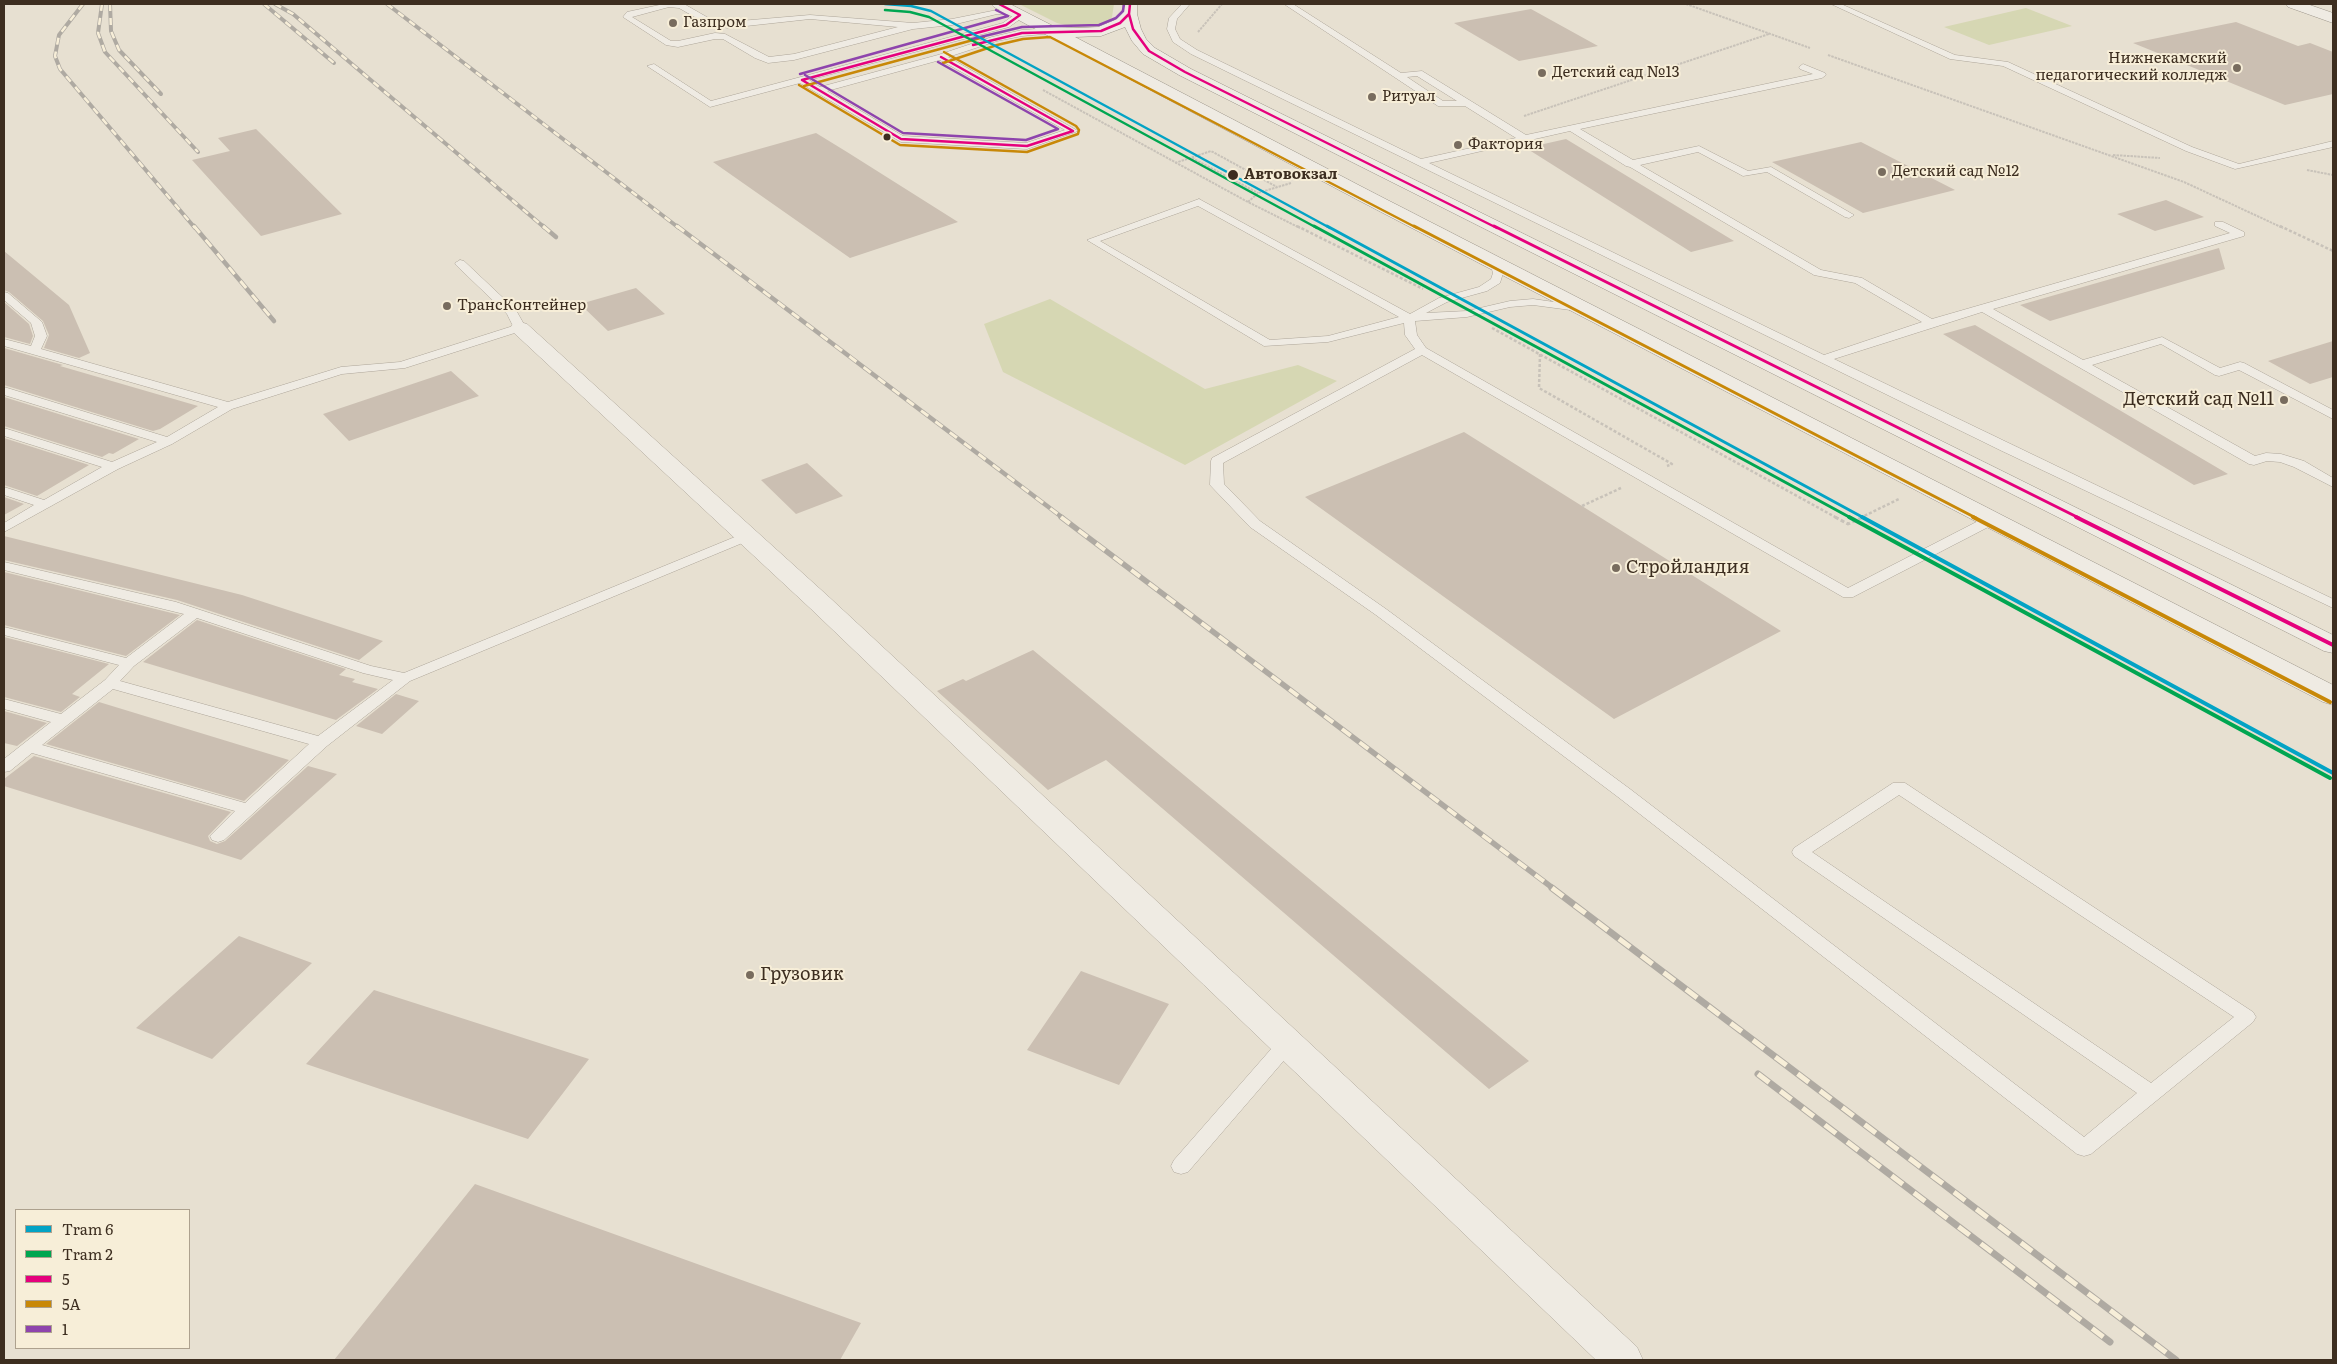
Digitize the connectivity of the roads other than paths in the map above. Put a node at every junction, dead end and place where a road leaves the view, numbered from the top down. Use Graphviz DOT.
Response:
graph roads {
  1 [pos="993,4"];
  2 [pos="999,4"];
  3 [pos="1186,4"];
  4 [pos="1288,4"];
  5 [pos="1835,4"];
  6 [pos="2293,4"];
  7 [pos="1130,9"];
  8 [pos="982,14"];
  9 [pos="1018,14"];
  10 [pos="2333,18"];
  11 [pos="913,26"];
  12 [pos="1051,31"];
  13 [pos="941,57"];
  14 [pos="651,66"];
  15 [pos="1803,67"];
  16 [pos="1399,76"];
  17 [pos="802,80"];
  18 [pos="820,90"];
  19 [pos="1467,103"];
  20 [pos="1571,128"];
  21 [pos="1525,139"];
  22 [pos="2333,144"];
  23 [pos="1420,162"];
  24 [pos="1629,164"];
  25 [pos="1849,216"];
  26 [pos="2219,224"];
  27 [pos="460,263"];
  28 [pos="1495,263"];
  29 [pos="4,294"];
  30 [pos="1983,308"];
  31 [pos="1584,309"];
  32 [pos="1409,318"];
  33 [pos="1931,323"];
  34 [pos="520,328"];
  35 [pos="4,342"];
  36 [pos="1422,350"];
  37 [pos="34,351"];
  38 [pos="1823,359"];
  39 [pos="2082,364"];
  40 [pos="4,391"];
  41 [pos="228,406"];
  42 [pos="2333,416"];
  43 [pos="4,432"];
  44 [pos="168,441"];
  45 [pos="113,466"];
  46 [pos="2333,483"];
  47 [pos="4,491"];
  48 [pos="44,504"];
  49 [pos="1991,520"];
  50 [pos="4,528"];
  51 [pos="747,536"];
  52 [pos="4,566"];
  53 [pos="2333,604"];
  54 [pos="195,613"];
  55 [pos="4,631"];
  56 [pos="2333,645"];
  57 [pos="129,663"];
  58 [pos="405,678"];
  59 [pos="110,683"];
  60 [pos="2333,696"];
  61 [pos="4,704"];
  62 [pos="64,720"];
  63 [pos="321,742"];
  64 [pos="30,747"];
  65 [pos="4,767"];
  66 [pos="248,809"];
  67 [pos="218,836"];
  68 [pos="1286,1045"];
  69 [pos="2150,1093"];
  70 [pos="1181,1166"];
  71 [pos="1623,1360"];
  1 -- 8 [label="lane"];
  2 -- 9 [label="main road"];
  3 -- 23 [label="lane"];
  4 -- 16 [label="lane"];
  5 -- 22 [label="lane"];
  6 -- 10 [label="main road"];
  7 -- 12 [label="main road"];
  7 -- 56 [label="main road"];
  8 -- 9 [label="lane"];
  8 -- 11 [label="lane"];
  9 -- 12 [label="main road"];
  9 -- 17 [label="lane"];
  11 -- 11 [label="lane"];
  12 -- 13 [label="lane"];
  12 -- 28 [label="main road"];
  13 -- 18 [label="lane"];
  13 -- 18 [label="lane"];
  14 -- 17 [label="lane"];
  15 -- 20 [label="lane"];
  16 -- 19 [label="lane"];
  16 -- 19 [label="lane"];
  17 -- 18 [label="lane"];
  19 -- 21 [label="lane"];
  20 -- 21 [label="lane"];
  20 -- 24 [label="lane"];
  21 -- 23 [label="lane"];
  23 -- 38 [label="lane"];
  24 -- 25 [label="lane"];
  24 -- 33 [label="lane"];
  26 -- 30 [label="lane"];
  27 -- 34 [label="lane"];
  28 -- 31 [label="main road"];
  28 -- 32 [label="lane"];
  29 -- 37 [label="lane"];
  30 -- 33 [label="lane"];
  30 -- 39 [label="lane"];
  31 -- 32 [label="lane"];
  31 -- 49 [label="main road"];
  32 -- 32 [label="lane"];
  32 -- 36 [label="lane"];
  33 -- 38 [label="lane"];
  34 -- 41 [label="lane"];
  34 -- 51 [label="main road"];
  35 -- 37 [label="lane"];
  36 -- 49 [label="lane"];
  36 -- 69 [label="lane"];
  37 -- 41 [label="lane"];
  38 -- 53 [label="lane"];
  39 -- 42 [label="lane"];
  39 -- 46 [label="lane"];
  40 -- 44 [label="lane"];
  41 -- 44 [label="lane"];
  43 -- 45 [label="lane"];
  44 -- 45 [label="lane"];
  45 -- 48 [label="lane"];
  47 -- 48 [label="lane"];
  48 -- 50 [label="lane"];
  49 -- 60 [label="main road"];
  51 -- 58 [label="lane"];
  51 -- 68 [label="main road"];
  52 -- 54 [label="lane"];
  54 -- 57 [label="lane"];
  54 -- 58 [label="lane"];
  55 -- 57 [label="lane"];
  57 -- 59 [label="lane"];
  58 -- 63 [label="lane"];
  59 -- 62 [label="lane"];
  59 -- 63 [label="lane"];
  61 -- 62 [label="lane"];
  62 -- 64 [label="lane"];
  63 -- 66 [label="lane"];
  64 -- 65 [label="lane"];
  64 -- 66 [label="lane"];
  66 -- 67 [label="lane"];
  68 -- 70 [label="lane"];
  68 -- 71 [label="main road"];
  69 -- 69 [label="lane"];
}
